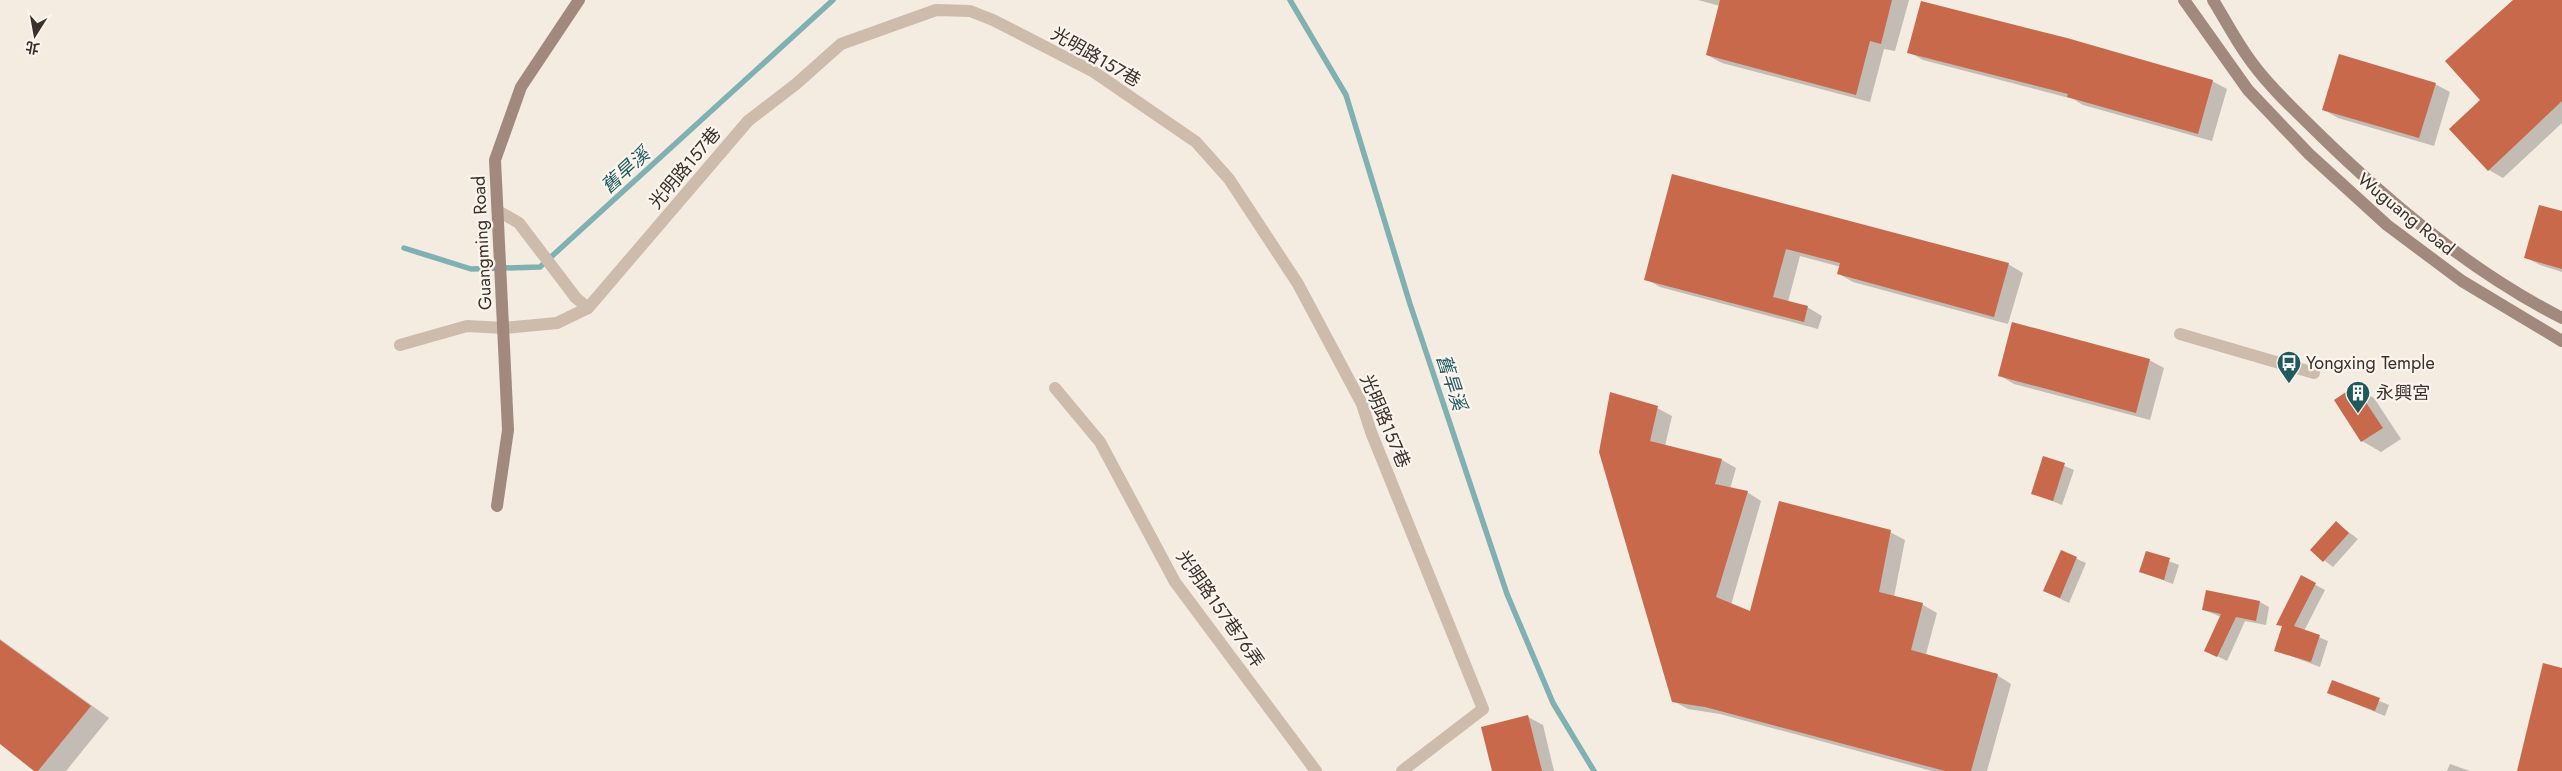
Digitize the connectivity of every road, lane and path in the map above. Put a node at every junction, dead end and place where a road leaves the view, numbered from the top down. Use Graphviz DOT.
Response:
graph roads {
  1 [pos="579,0"];
  2 [pos="2184,0"];
  3 [pos="2213,0"];
  4 [pos="498,211"];
  5 [pos="588,308"];
  6 [pos="2562,318"];
  7 [pos="504,328"];
  8 [pos="2180,334"];
  9 [pos="2562,341"];
  10 [pos="400,345"];
  11 [pos="2314,372"];
  12 [pos="1055,388"];
  13 [pos="497,506"];
  14 [pos="1316,771"];
  15 [pos="1402,771"];
  1 -- 4 [label="main road, Guangming Road"];
  2 -- 9 [label="main road, Wuguang Road"];
  3 -- 6 [label="main road, Wuguang Road"];
  4 -- 5 [label="street"];
  4 -- 7 [label="main road, Guangming Road"];
  5 -- 7 [label="street"];
  5 -- 15 [label="street, 光明路157巷"];
  7 -- 10 [label="street"];
  7 -- 13 [label="main road, Guangming Road"];
  8 -- 11 [label="street"];
  12 -- 14 [label="street, 光明路157巷76弄"];
}
